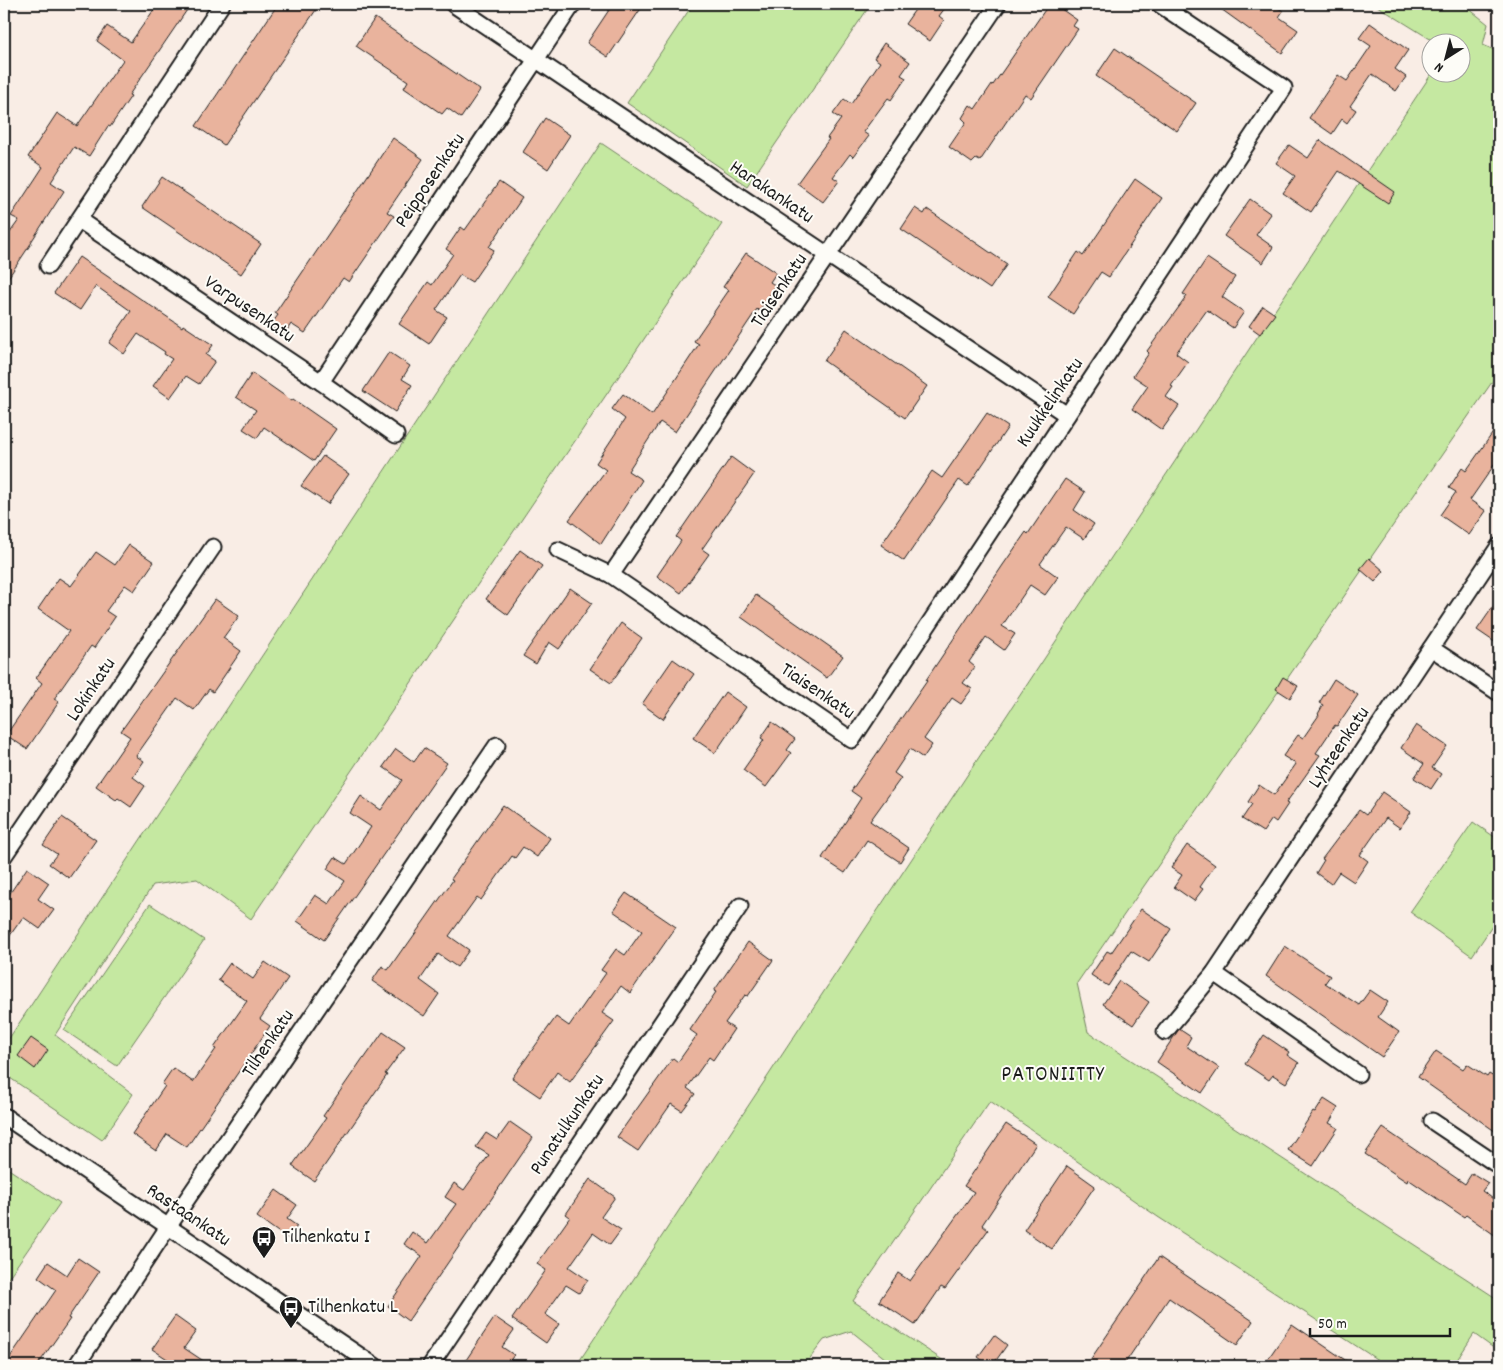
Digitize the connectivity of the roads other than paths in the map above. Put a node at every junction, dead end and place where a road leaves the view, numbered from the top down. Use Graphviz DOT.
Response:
graph roads {
  1 [pos="222,4"];
  2 [pos="453,4"];
  3 [pos="573,4"];
  4 [pos="998,4"];
  5 [pos="1158,4"];
  6 [pos="536,59"];
  7 [pos="79,220"];
  8 [pos="828,255"];
  9 [pos="48,266"];
  10 [pos="321,382"];
  11 [pos="1067,415"];
  12 [pos="396,435"];
  13 [pos="1499,546"];
  14 [pos="214,547"];
  15 [pos="558,550"];
  16 [pos="612,575"];
  17 [pos="1432,648"];
  18 [pos="1499,693"];
  19 [pos="852,740"];
  20 [pos="497,745"];
  21 [pos="4,856"];
  22 [pos="740,906"];
  23 [pos="1214,973"];
  24 [pos="1165,1032"];
  25 [pos="1358,1074"];
  26 [pos="4,1116"];
  27 [pos="1432,1121"];
  28 [pos="1499,1166"];
  29 [pos="168,1227"];
  30 [pos="76,1366"];
  31 [pos="375,1366"];
  32 [pos="430,1366"];
  1 -- 7 [label="street"];
  2 -- 6 [label="street, Harakankatu"];
  3 -- 6 [label="street, Peipposenkatu"];
  4 -- 8 [label="street, Tiaisenkatu"];
  5 -- 11 [label="street, Kuukkelinkatu"];
  6 -- 8 [label="street, Harakankatu"];
  6 -- 10 [label="street, Peipposenkatu"];
  7 -- 9 [label="street"];
  7 -- 10 [label="street, Varpusenkatu"];
  8 -- 11 [label="street, Harakankatu"];
  8 -- 16 [label="street, Tiaisenkatu"];
  10 -- 12 [label="street, Varpusenkatu"];
  11 -- 19 [label="street, Kuukkelinkatu"];
  13 -- 17 [label="street, Lyhteenkatu"];
  14 -- 21 [label="street, Lokinkatu"];
  15 -- 16 [label="street, Tiaisenkatu"];
  16 -- 19 [label="street, Tiaisenkatu"];
  17 -- 18 [label="street"];
  17 -- 23 [label="street, Lyhteenkatu"];
  20 -- 29 [label="street, Tilhenkatu"];
  22 -- 32 [label="street, Punatulkunkatu"];
  23 -- 24 [label="street, Lyhteenkatu"];
  23 -- 25 [label="street"];
  26 -- 29 [label="street, Rastaankatu"];
  27 -- 28 [label="street"];
  29 -- 30 [label="street, Tilhenkatu"];
  29 -- 31 [label="street, Rastaankatu"];
}
